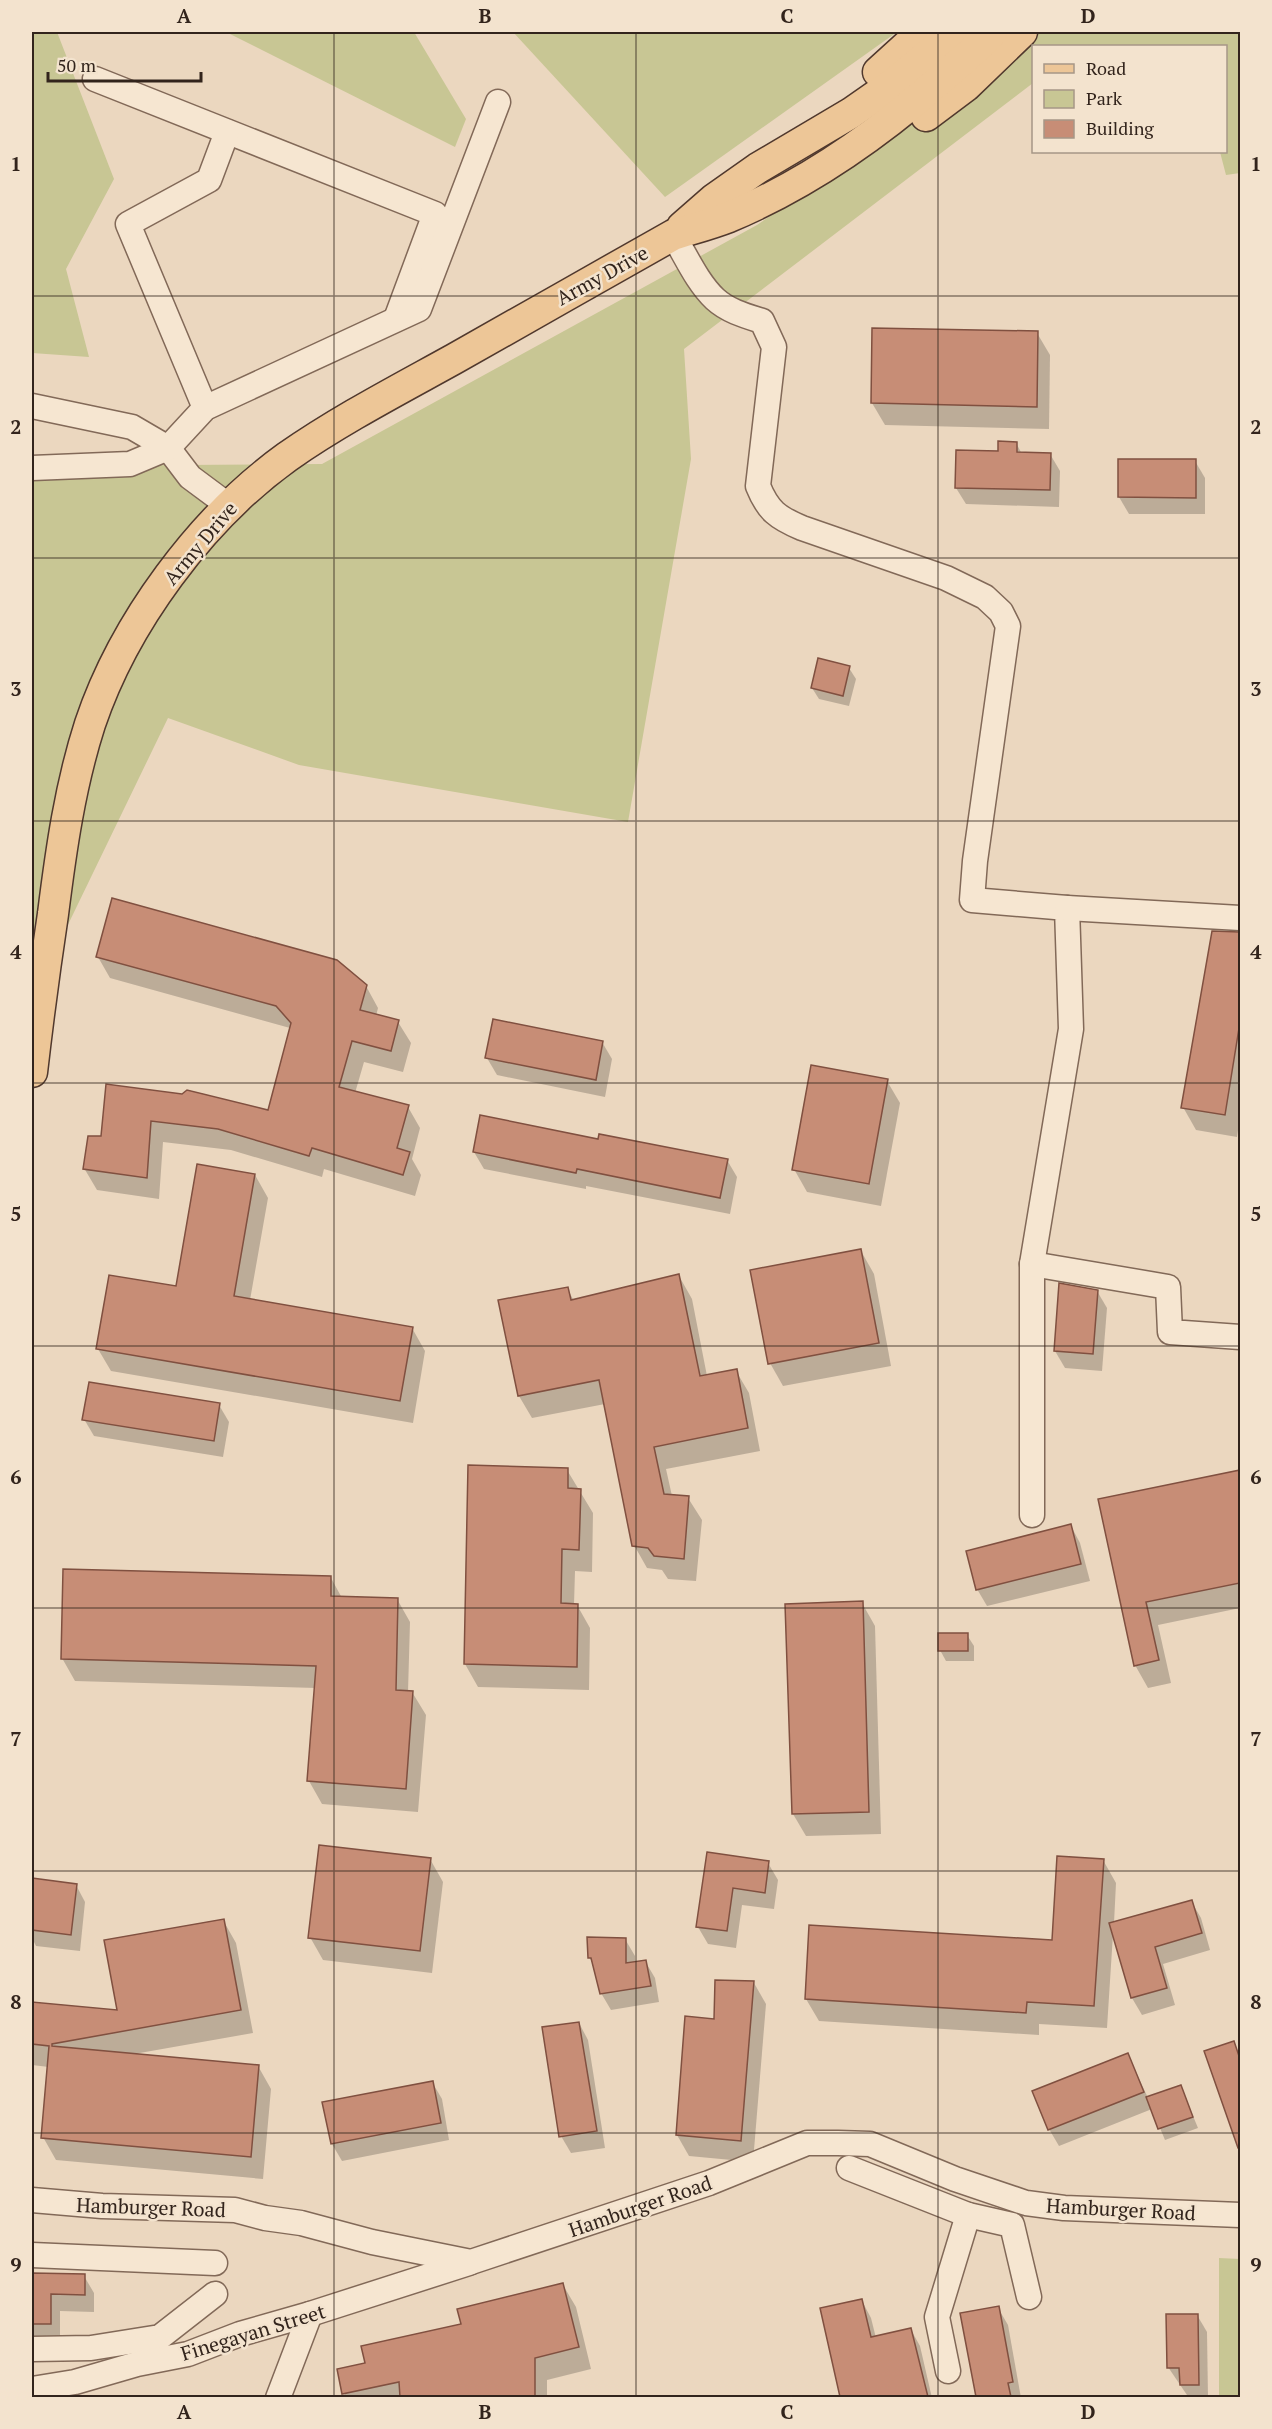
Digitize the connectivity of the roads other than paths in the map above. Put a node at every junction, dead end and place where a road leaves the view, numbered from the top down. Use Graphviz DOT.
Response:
graph roads {
  1 [pos="922,32"];
  2 [pos="955,32"];
  3 [pos="992,32"];
  4 [pos="1022,32"];
  5 [pos="95,80"];
  6 [pos="498,102"];
  7 [pos="227,132"];
  8 [pos="758,168"];
  9 [pos="778,193"];
  10 [pos="673,235"];
  11 [pos="396,319"];
  12 [pos="32,406"];
  13 [pos="205,408"];
  14 [pos="168,448"];
  15 [pos="32,468"];
  16 [pos="229,506"];
  17 [pos="1068,908"];
  18 [pos="1240,918"];
  19 [pos="32,1072"];
  20 [pos="1032,1264"];
  21 [pos="1240,1337"];
  22 [pos="1032,1515"];
  23 [pos="849,2168"];
  24 [pos="32,2200"];
  25 [pos="1020,2201"];
  26 [pos="968,2215"];
  27 [pos="1240,2215"];
  28 [pos="1012,2224"];
  29 [pos="32,2255"];
  30 [pos="215,2262"];
  31 [pos="471,2262"];
  32 [pos="215,2294"];
  33 [pos="1029,2297"];
  34 [pos="310,2314"];
  35 [pos="32,2349"];
  36 [pos="948,2371"];
  37 [pos="32,2389"];
  38 [pos="278,2397"];
  1 -- 8 [label="main road"];
  2 -- 8 [label="main road, Army Drive"];
  3 -- 9 [label="main road, Army Drive"];
  4 -- 9 [label="main road"];
  5 -- 7 [label="street"];
  6 -- 11 [label="street"];
  7 -- 11 [label="street"];
  7 -- 13 [label="street"];
  8 -- 10 [label="main road, Army Drive"];
  9 -- 10 [label="main road, Army Drive"];
  10 -- 16 [label="main road, Army Drive"];
  10 -- 17 [label="street"];
  11 -- 13 [label="street"];
  12 -- 14 [label="street"];
  13 -- 14 [label="street"];
  14 -- 15 [label="street"];
  14 -- 16 [label="street"];
  16 -- 19 [label="main road, Army Drive"];
  17 -- 18 [label="street"];
  17 -- 20 [label="street"];
  20 -- 21 [label="street"];
  20 -- 22 [label="street"];
  23 -- 26 [label="street"];
  24 -- 31 [label="street, Hamburger Road"];
  25 -- 27 [label="street, Hamburger Road"];
  25 -- 28 [label="street"];
  25 -- 31 [label="street, Hamburger Road"];
  26 -- 28 [label="street"];
  26 -- 36 [label="street"];
  28 -- 33 [label="street"];
  29 -- 30 [label="street"];
  31 -- 34 [label="street, Finegayan Street"];
  32 -- 35 [label="street"];
  34 -- 37 [label="street, Finegayan Street"];
  34 -- 38 [label="street"];
}
